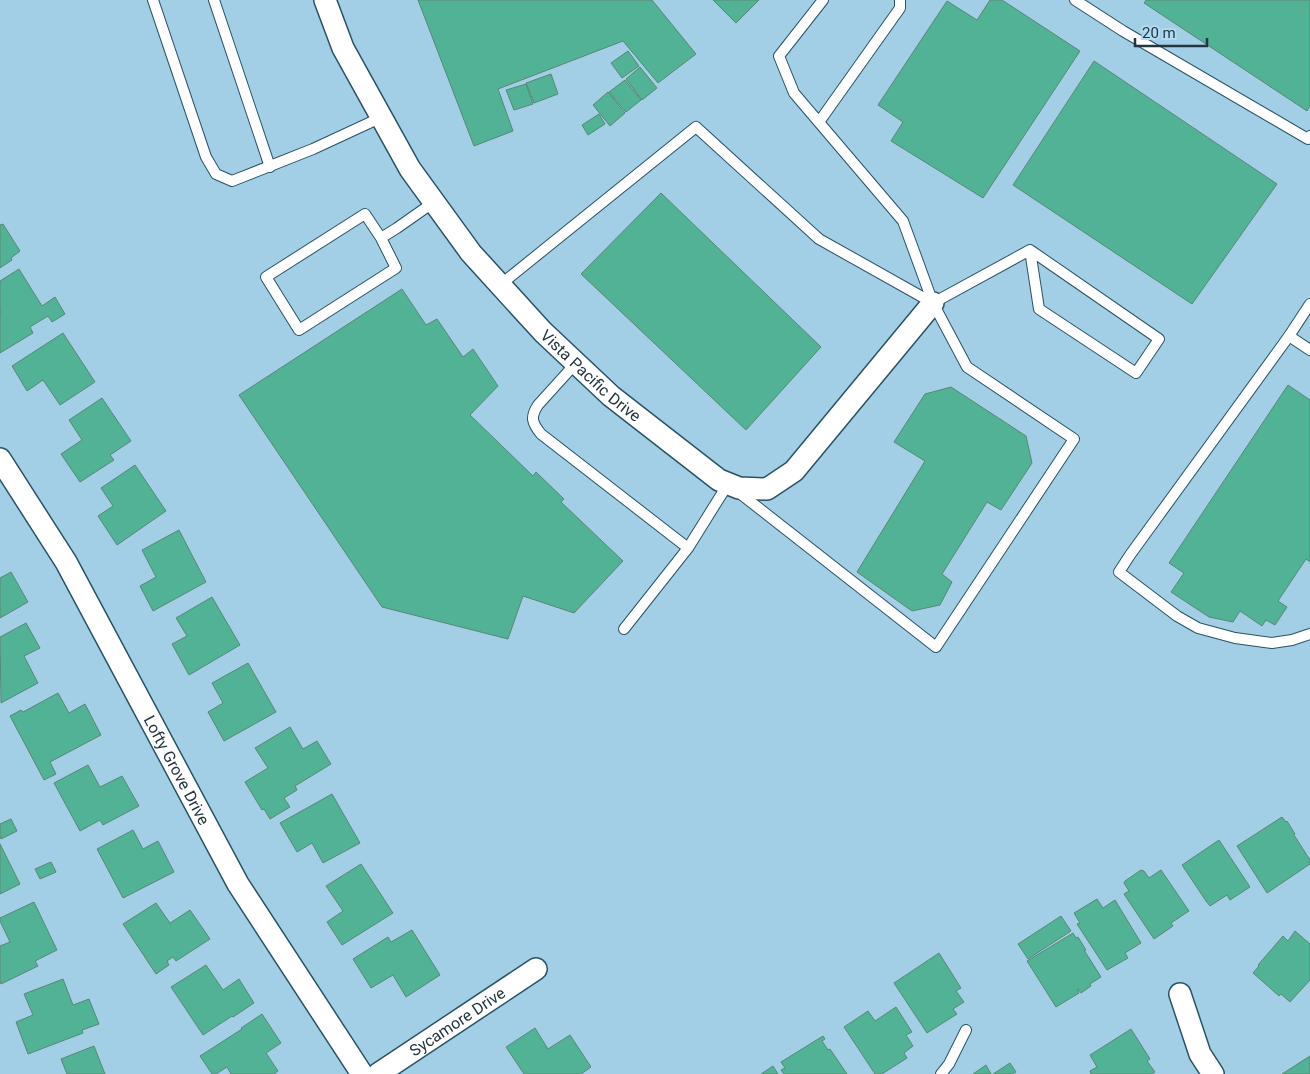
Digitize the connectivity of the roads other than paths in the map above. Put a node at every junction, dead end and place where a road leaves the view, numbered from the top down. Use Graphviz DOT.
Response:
graph roads {
  1 [pos="153,0"];
  2 [pos="214,0"];
  3 [pos="325,0"];
  4 [pos="823,0"];
  5 [pos="900,0"];
  6 [pos="1075,0"];
  7 [pos="382,117"];
  8 [pos="819,122"];
  9 [pos="1310,136"];
  10 [pos="270,167"];
  11 [pos="434,202"];
  12 [pos="380,238"];
  13 [pos="1030,250"];
  14 [pos="500,285"];
  15 [pos="933,303"];
  16 [pos="1310,304"];
  17 [pos="1288,336"];
  18 [pos="1310,350"];
  19 [pos="576,363"];
  20 [pos="0,459"];
  21 [pos="728,484"];
  22 [pos="688,548"];
  23 [pos="624,629"];
  24 [pos="1310,634"];
  25 [pos="536,969"];
  26 [pos="1180,994"];
  27 [pos="966,1030"];
  28 [pos="362,1074"];
  29 [pos="378,1074"];
  30 [pos="941,1074"];
  31 [pos="1213,1074"];
  1 -- 10 [label="lane"];
  2 -- 10 [label="lane"];
  3 -- 7 [label="street, Vista Pacific Drive"];
  4 -- 8 [label="lane"];
  5 -- 8 [label="lane"];
  6 -- 9 [label="lane"];
  7 -- 10 [label="lane"];
  7 -- 11 [label="street, Vista Pacific Drive"];
  8 -- 15 [label="lane"];
  11 -- 12 [label="lane"];
  11 -- 14 [label="street, Vista Pacific Drive"];
  12 -- 12 [label="lane"];
  13 -- 13 [label="lane"];
  13 -- 15 [label="lane"];
  14 -- 15 [label="lane"];
  14 -- 19 [label="street, Vista Pacific Drive"];
  15 -- 21 [label="street, Vista Pacific Drive"];
  15 -- 21 [label="lane"];
  16 -- 17 [label="lane"];
  17 -- 18 [label="lane"];
  17 -- 24 [label="lane"];
  19 -- 21 [label="street, Vista Pacific Drive"];
  19 -- 22 [label="lane"];
  20 -- 28 [label="street, Lofty Grove Drive"];
  21 -- 22 [label="lane"];
  22 -- 23 [label="lane"];
  25 -- 29 [label="street, Sycamore Drive"];
  26 -- 31 [label="street"];
  27 -- 30 [label="lane"];
}
